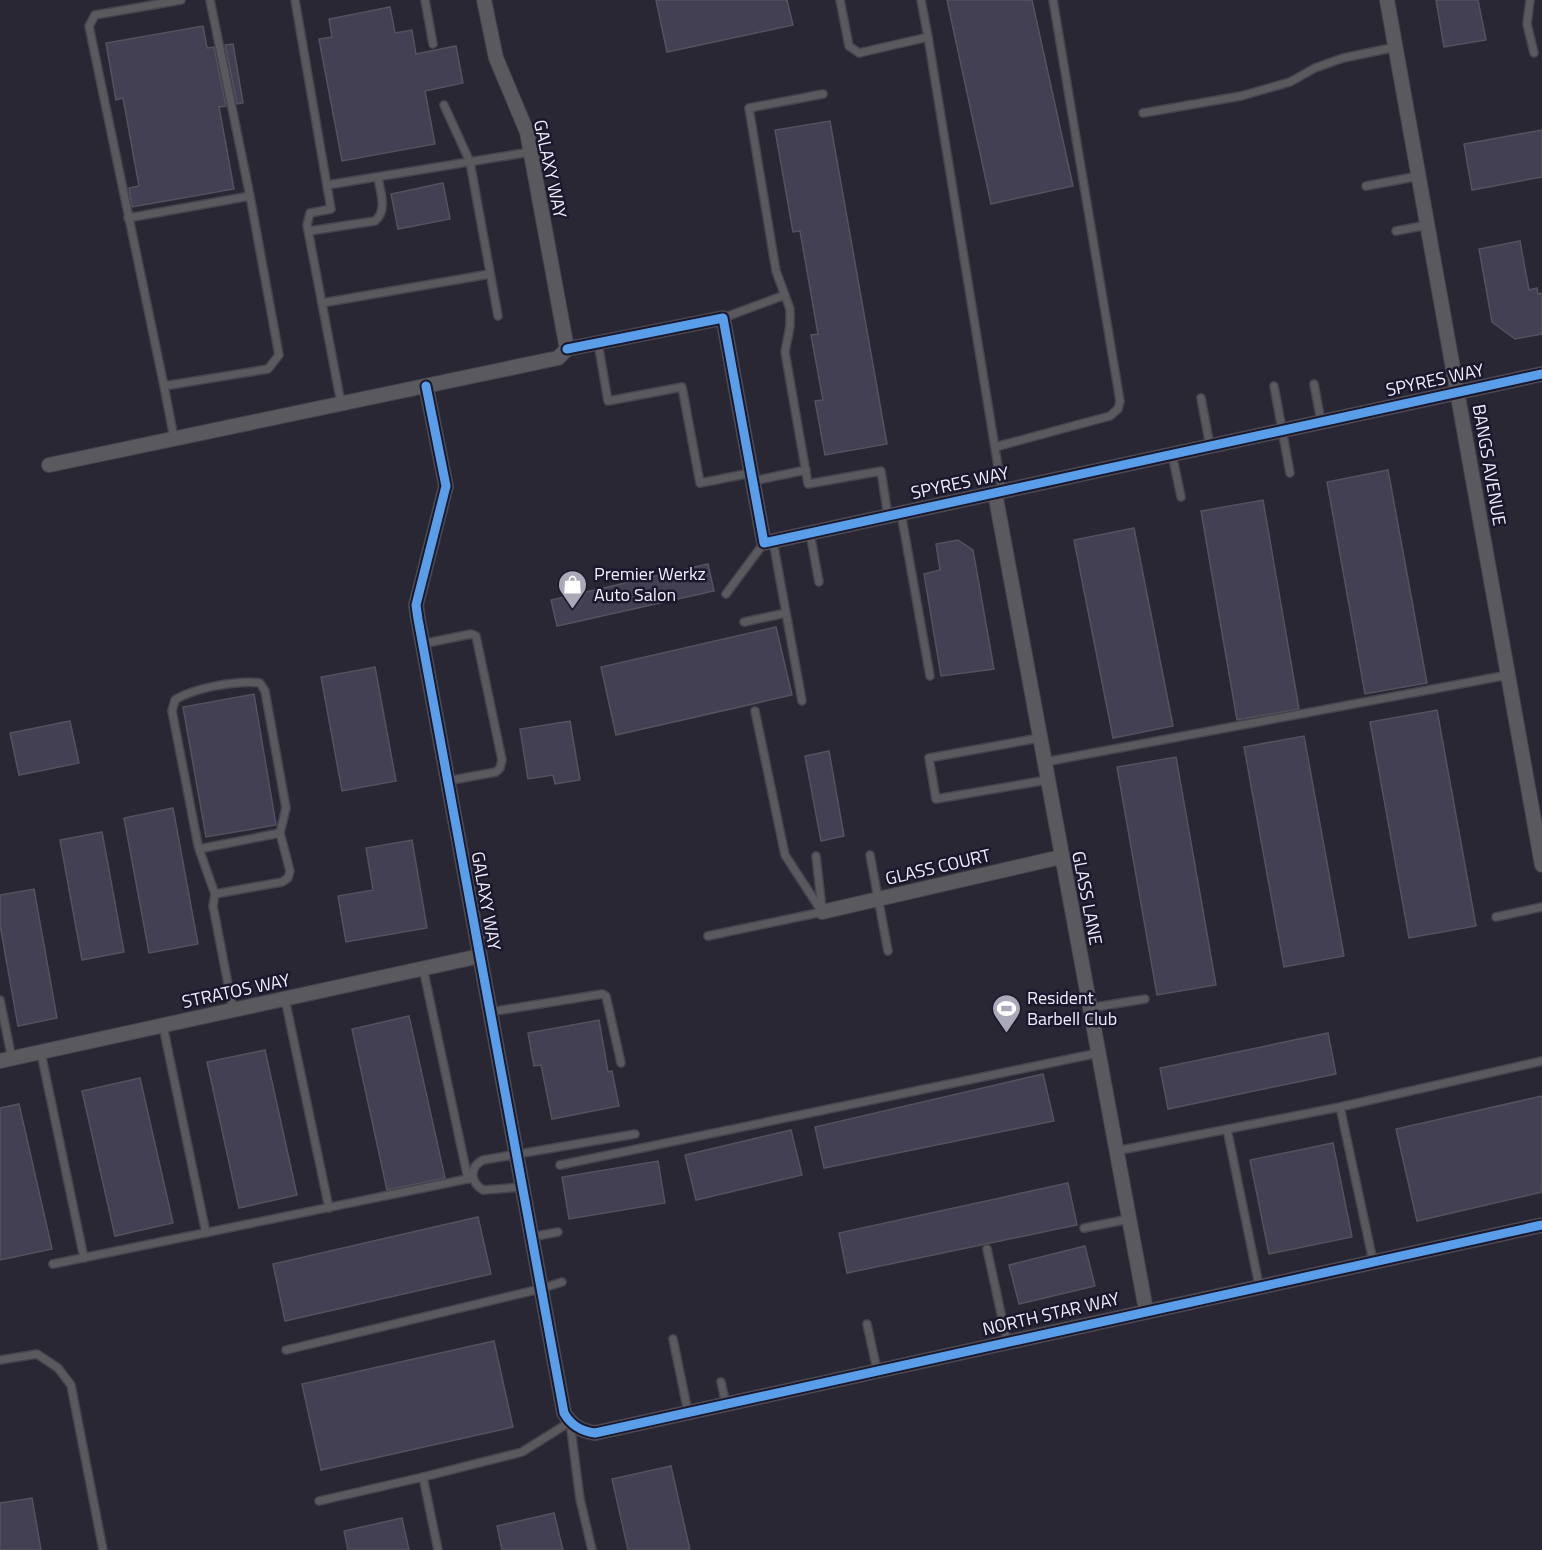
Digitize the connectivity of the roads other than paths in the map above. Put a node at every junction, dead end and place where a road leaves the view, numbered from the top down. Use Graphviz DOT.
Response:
graph roads {
  1 [pos="181,0"];
  2 [pos="210,0"];
  3 [pos="295,0"];
  4 [pos="425,0"];
  5 [pos="484,0"];
  6 [pos="840,0"];
  7 [pos="921,0"];
  8 [pos="1053,0"];
  9 [pos="1387,0"];
  10 [pos="1530,0"];
  11 [pos="928,37"];
  12 [pos="433,44"];
  13 [pos="1396,47"];
  14 [pos="1534,53"];
  15 [pos="823,94"];
  16 [pos="444,105"];
  17 [pos="1143,113"];
  18 [pos="530,152"];
  19 [pos="470,162"];
  20 [pos="1419,176"];
  21 [pos="378,177"];
  22 [pos="327,185"];
  23 [pos="1366,186"];
  24 [pos="250,195"];
  25 [pos="128,218"];
  26 [pos="1427,225"];
  27 [pos="309,231"];
  28 [pos="1396,231"];
  29 [pos="490,274"];
  30 [pos="785,295"];
  31 [pos="322,303"];
  32 [pos="498,316"];
  33 [pos="723,318"];
  34 [pos="598,343"];
  35 [pos="567,349"];
  36 [pos="1542,375"];
  37 [pos="1314,384"];
  38 [pos="164,386"];
  39 [pos="426,386"];
  40 [pos="1274,386"];
  41 [pos="1457,392"];
  42 [pos="1201,398"];
  43 [pos="341,403"];
  44 [pos="1321,421"];
  45 [pos="1283,430"];
  46 [pos="174,438"];
  47 [pos="1210,446"];
  48 [pos="995,447"];
  49 [pos="1172,454"];
  50 [pos="49,465"];
  51 [pos="806,470"];
  52 [pos="1290,473"];
  53 [pos="752,477"];
  54 [pos="998,492"];
  55 [pos="1181,497"];
  56 [pos="895,514"];
  57 [pos="810,533"];
  58 [pos="768,542"];
  59 [pos="819,582"];
  60 [pos="726,594"];
  61 [pos="786,613"];
  62 [pos="744,622"];
  63 [pos="422,644"];
  64 [pos="1508,675"];
  65 [pos="930,676"];
  66 [pos="802,700"];
  67 [pos="755,711"];
  68 [pos="1039,738"];
  69 [pos="1043,762"];
  70 [pos="447,780"];
  71 [pos="1047,780"];
  72 [pos="280,832"];
  73 [pos="199,849"];
  74 [pos="870,855"];
  75 [pos="816,856"];
  76 [pos="1061,857"];
  77 [pos="1542,865"];
  78 [pos="215,894"];
  79 [pos="878,899"];
  80 [pos="1542,907"];
  81 [pos="822,912"];
  82 [pos="1496,917"];
  83 [pos="708,936"];
  84 [pos="888,951"];
  85 [pos="480,956"];
  86 [pos="423,968"];
  87 [pos="285,999"];
  88 [pos="1145,999"];
  89 [pos="0,1000"];
  90 [pos="1089,1008"];
  91 [pos="233,1010"];
  92 [pos="490,1012"];
  93 [pos="163,1026"];
  94 [pos="40,1053"];
  95 [pos="1098,1053"];
  96 [pos="6,1060"];
  97 [pos="1542,1061"];
  98 [pos="621,1063"];
  99 [pos="1340,1107"];
  100 [pos="1227,1129"];
  101 [pos="635,1134"];
  102 [pos="1116,1151"];
  103 [pos="516,1155"];
  104 [pos="560,1165"];
  105 [pos="470,1179"];
  106 [pos="522,1187"];
  107 [pos="328,1208"];
  108 [pos="1129,1219"];
  109 [pos="1542,1225"];
  110 [pos="1084,1228"];
  111 [pos="558,1232"];
  112 [pos="206,1233"];
  113 [pos="531,1237"];
  114 [pos="987,1249"];
  115 [pos="84,1258"];
  116 [pos="1373,1261"];
  117 [pos="53,1264"];
  118 [pos="562,1281"];
  119 [pos="1259,1285"];
  120 [pos="540,1289"];
  121 [pos="1146,1310"];
  122 [pos="867,1324"];
  123 [pos="673,1339"];
  124 [pos="1007,1341"];
  125 [pos="286,1350"];
  126 [pos="0,1360"];
  127 [pos="877,1370"];
  128 [pos="721,1383"];
  129 [pos="726,1404"];
  130 [pos="688,1412"];
  131 [pos="570,1422"];
  132 [pos="423,1477"];
  133 [pos="319,1501"];
  134 [pos="102,1550"];
  135 [pos="438,1550"];
  136 [pos="592,1550"];
  1 -- 25 [label="lane"];
  2 -- 24 [label="lane"];
  3 -- 22 [label="lane"];
  4 -- 12 [label="lane"];
  5 -- 18 [label="street, GALAXY WAY"];
  6 -- 11 [label="lane"];
  7 -- 11 [label="lane"];
  8 -- 48 [label="lane"];
  9 -- 13 [label="street, BANGS AVENUE"];
  10 -- 14 [label="lane"];
  11 -- 48 [label="lane"];
  13 -- 17 [label="lane"];
  13 -- 20 [label="street, BANGS AVENUE"];
  15 -- 30 [label="lane"];
  16 -- 19 [label="lane"];
  18 -- 19 [label="lane"];
  18 -- 35 [label="street, GALAXY WAY"];
  19 -- 21 [label="lane"];
  19 -- 29 [label="lane"];
  20 -- 23 [label="lane"];
  20 -- 26 [label="street, BANGS AVENUE"];
  21 -- 22 [label="lane"];
  21 -- 27 [label="lane"];
  22 -- 27 [label="lane"];
  24 -- 25 [label="lane"];
  24 -- 38 [label="lane"];
  25 -- 38 [label="lane"];
  26 -- 28 [label="lane"];
  26 -- 41 [label="street, BANGS AVENUE"];
  27 -- 31 [label="lane"];
  29 -- 31 [label="lane"];
  29 -- 32 [label="lane"];
  30 -- 33 [label="lane"];
  30 -- 51 [label="lane"];
  31 -- 43 [label="lane"];
  33 -- 34 [label="street"];
  33 -- 53 [label="street"];
  34 -- 35 [label="street"];
  34 -- 53 [label="lane"];
  35 -- 39 [label="street"];
  36 -- 41 [label="street, SPYRES WAY"];
  37 -- 44 [label="lane"];
  38 -- 46 [label="lane"];
  39 -- 43 [label="street"];
  39 -- 63 [label="street, GALAXY WAY"];
  40 -- 45 [label="lane"];
  41 -- 44 [label="street, SPYRES WAY"];
  41 -- 64 [label="street, BANGS AVENUE"];
  42 -- 47 [label="lane"];
  43 -- 46 [label="street"];
  44 -- 45 [label="street, SPYRES WAY"];
  45 -- 47 [label="street, SPYRES WAY"];
  45 -- 52 [label="lane"];
  46 -- 50 [label="street"];
  47 -- 49 [label="street, SPYRES WAY"];
  48 -- 54 [label="lane"];
  49 -- 54 [label="street, SPYRES WAY"];
  49 -- 55 [label="lane"];
  51 -- 53 [label="lane"];
  51 -- 56 [label="lane"];
  53 -- 58 [label="street"];
  54 -- 56 [label="street, SPYRES WAY"];
  54 -- 68 [label="street, GLASS LANE"];
  56 -- 57 [label="street, SPYRES WAY"];
  56 -- 65 [label="lane"];
  57 -- 58 [label="street, SPYRES WAY"];
  57 -- 59 [label="lane"];
  58 -- 60 [label="lane"];
  58 -- 61 [label="lane"];
  61 -- 62 [label="lane"];
  61 -- 66 [label="lane"];
  63 -- 70 [label="street, GALAXY WAY"];
  63 -- 70 [label="lane"];
  64 -- 69 [label="lane"];
  64 -- 77 [label="street, BANGS AVENUE"];
  67 -- 81 [label="lane"];
  68 -- 69 [label="street, GLASS LANE"];
  68 -- 71 [label="lane"];
  69 -- 71 [label="street, GLASS LANE"];
  70 -- 85 [label="street, GALAXY WAY"];
  71 -- 76 [label="street, GLASS LANE"];
  72 -- 73 [label="lane"];
  72 -- 73 [label="lane"];
  72 -- 78 [label="lane"];
  73 -- 78 [label="lane"];
  74 -- 79 [label="lane"];
  75 -- 81 [label="lane"];
  76 -- 79 [label="street, GLASS COURT"];
  76 -- 90 [label="street, GLASS LANE"];
  78 -- 91 [label="lane"];
  79 -- 81 [label="street, GLASS COURT"];
  79 -- 84 [label="lane"];
  80 -- 82 [label="lane"];
  81 -- 83 [label="lane"];
  85 -- 86 [label="street, STRATOS WAY"];
  85 -- 92 [label="street, GALAXY WAY"];
  86 -- 87 [label="street, STRATOS WAY"];
  86 -- 105 [label="lane"];
  87 -- 91 [label="street, STRATOS WAY"];
  87 -- 107 [label="lane"];
  88 -- 90 [label="lane"];
  89 -- 96 [label="lane"];
  90 -- 95 [label="street, GLASS LANE"];
  91 -- 93 [label="street, STRATOS WAY"];
  92 -- 98 [label="lane"];
  92 -- 103 [label="street, GALAXY WAY"];
  93 -- 94 [label="street, STRATOS WAY"];
  93 -- 112 [label="lane"];
  94 -- 96 [label="street, STRATOS WAY"];
  94 -- 115 [label="lane"];
  95 -- 102 [label="street, GLASS LANE"];
  95 -- 104 [label="lane"];
  97 -- 99 [label="lane"];
  99 -- 100 [label="lane"];
  99 -- 116 [label="lane"];
  100 -- 102 [label="lane"];
  100 -- 119 [label="lane"];
  101 -- 103 [label="lane"];
  102 -- 108 [label="street, GLASS LANE"];
  103 -- 105 [label="lane"];
  103 -- 106 [label="street, GALAXY WAY"];
  105 -- 106 [label="lane"];
  105 -- 107 [label="lane"];
  106 -- 113 [label="street, GALAXY WAY"];
  107 -- 112 [label="lane"];
  108 -- 110 [label="lane"];
  108 -- 121 [label="street, GLASS LANE"];
  109 -- 116 [label="street, NORTH STAR WAY"];
  111 -- 113 [label="lane"];
  112 -- 115 [label="lane"];
  113 -- 120 [label="street, GALAXY WAY"];
  114 -- 124 [label="lane"];
  115 -- 117 [label="lane"];
  116 -- 119 [label="street, NORTH STAR WAY"];
  118 -- 120 [label="lane"];
  119 -- 121 [label="street, NORTH STAR WAY"];
  120 -- 125 [label="lane"];
  120 -- 131 [label="street, GALAXY WAY"];
  121 -- 124 [label="street, NORTH STAR WAY"];
  122 -- 127 [label="lane"];
  123 -- 130 [label="lane"];
  124 -- 127 [label="street, NORTH STAR WAY"];
  126 -- 134 [label="lane"];
  127 -- 129 [label="street, NORTH STAR WAY"];
  128 -- 129 [label="lane"];
  129 -- 130 [label="street, NORTH STAR WAY"];
  130 -- 131 [label="street, NORTH STAR WAY"];
  131 -- 132 [label="lane"];
  131 -- 136 [label="lane"];
  132 -- 133 [label="lane"];
  132 -- 135 [label="lane"];
}
